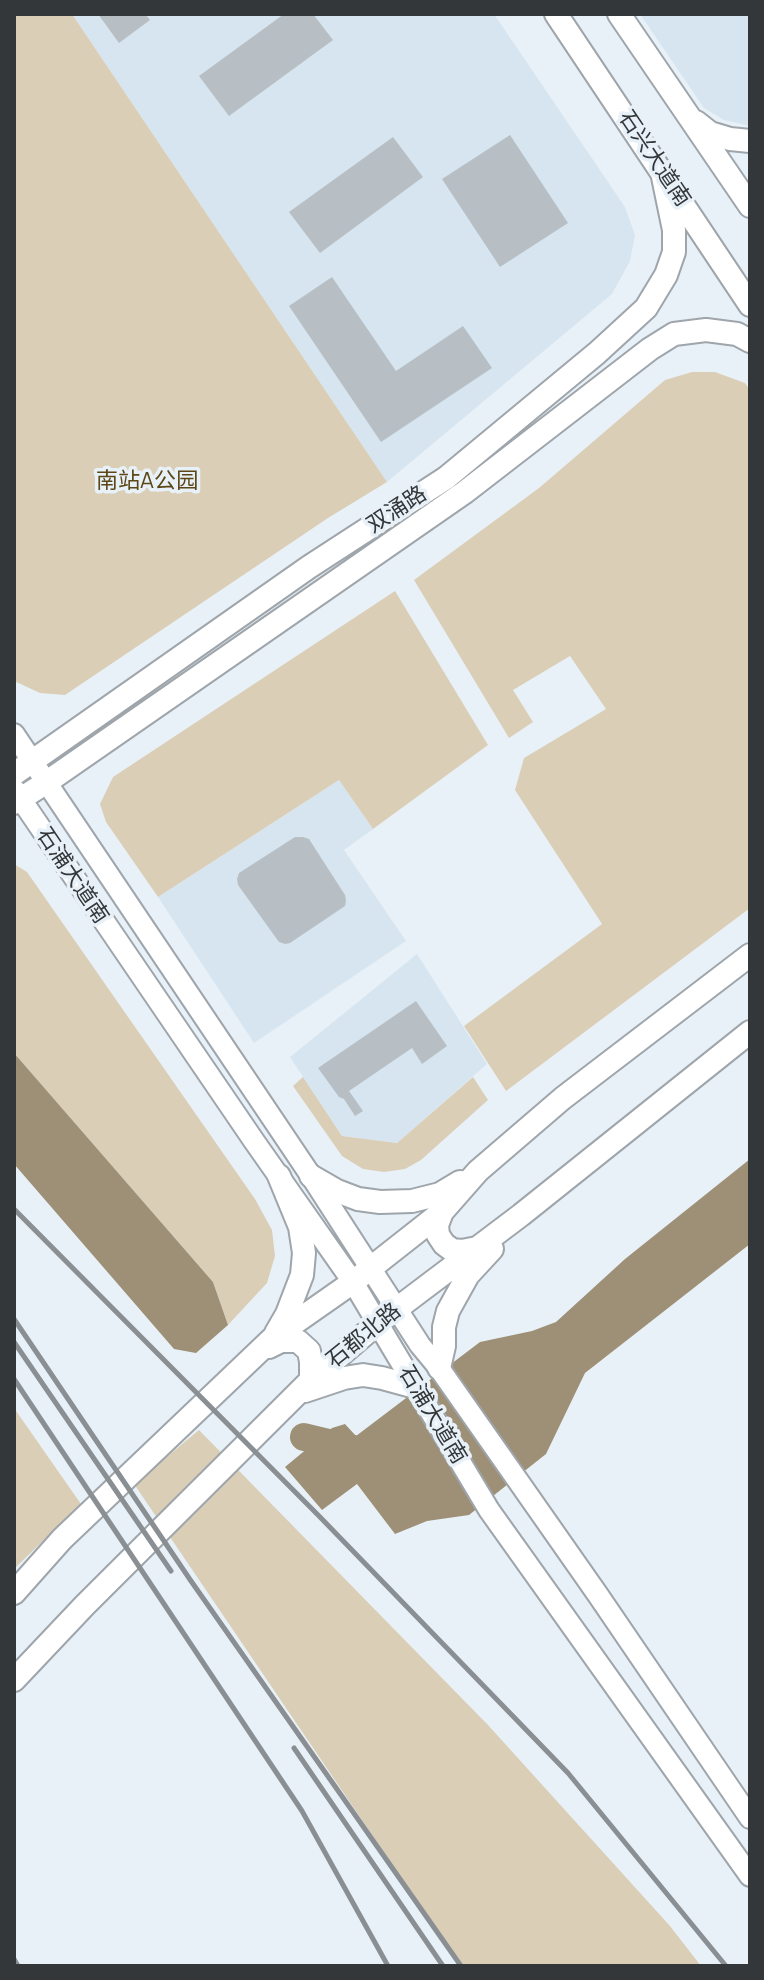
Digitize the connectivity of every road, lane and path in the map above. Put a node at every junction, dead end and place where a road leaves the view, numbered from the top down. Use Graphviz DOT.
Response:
graph roads {
  1 [pos="556,14"];
  2 [pos="619,14"];
  3 [pos="690,118"];
  4 [pos="750,141"];
  5 [pos="662,172"];
  6 [pos="750,206"];
  7 [pos="750,305"];
  8 [pos="750,341"];
  9 [pos="14,734"];
  10 [pos="24,768"];
  11 [pos="47,782"];
  12 [pos="16,797"];
  13 [pos="750,955"];
  14 [pos="750,1032"];
  15 [pos="275,1122"];
  16 [pos="254,1141"];
  17 [pos="478,1171"];
  18 [pos="279,1176"];
  19 [pos="311,1176"];
  20 [pos="442,1212"];
  21 [pos="521,1215"];
  22 [pos="477,1248"];
  23 [pos="372,1268"];
  24 [pos="353,1282"];
  25 [pos="397,1310"];
  26 [pos="378,1323"];
  27 [pos="266,1345"];
  28 [pos="439,1368"];
  29 [pos="304,1387"];
  30 [pos="415,1387"];
  31 [pos="14,1593"];
  32 [pos="14,1680"];
  33 [pos="750,1818"];
  34 [pos="750,1876"];
  1 -- 5 [label="main road, 石兴大道南"];
  2 -- 3 [label="main road"];
  3 -- 4 [label="main road"];
  3 -- 6 [label="main road"];
  5 -- 7 [label="main road, 石兴大道南"];
  5 -- 10 [label="main road, 双涌路"];
  8 -- 11 [label="main road, 双涌路"];
  9 -- 10 [label="street, 石浦大道南"];
  10 -- 11 [label="street, 石浦大道南"];
  11 -- 12 [label="main road, 双涌路"];
  11 -- 15 [label="street, 石浦大道南"];
  12 -- 16 [label="street, 石浦大道南"];
  13 -- 17 [label="main road"];
  14 -- 21 [label="main road, 石都北路"];
  15 -- 16 [label="street"];
  15 -- 19 [label="street, 石浦大道南"];
  16 -- 18 [label="street, 石浦大道南"];
  17 -- 19 [label="main road"];
  17 -- 20 [label="main road"];
  18 -- 24 [label="street, 石浦大道南"];
  18 -- 27 [label="main road"];
  19 -- 23 [label="street, 石浦大道南"];
  20 -- 22 [label="main road"];
  20 -- 23 [label="main road"];
  21 -- 22 [label="main road, 石都北路"];
  21 -- 28 [label="main road"];
  22 -- 25 [label="main road, 石都北路"];
  23 -- 24 [label="main road"];
  23 -- 25 [label="street, 石浦大道南"];
  24 -- 26 [label="street, 石浦大道南"];
  24 -- 27 [label="main road"];
  25 -- 26 [label="main road, 石都北路"];
  25 -- 28 [label="street, 石浦大道南"];
  26 -- 29 [label="main road, 石都北路"];
  26 -- 30 [label="street, 石浦大道南"];
  27 -- 29 [label="main road"];
  27 -- 31 [label="main road"];
  28 -- 30 [label="street"];
  28 -- 33 [label="street, 石浦大道南"];
  29 -- 30 [label="main road"];
  29 -- 32 [label="main road, 石都北路"];
  30 -- 34 [label="street, 石浦大道南"];
}
